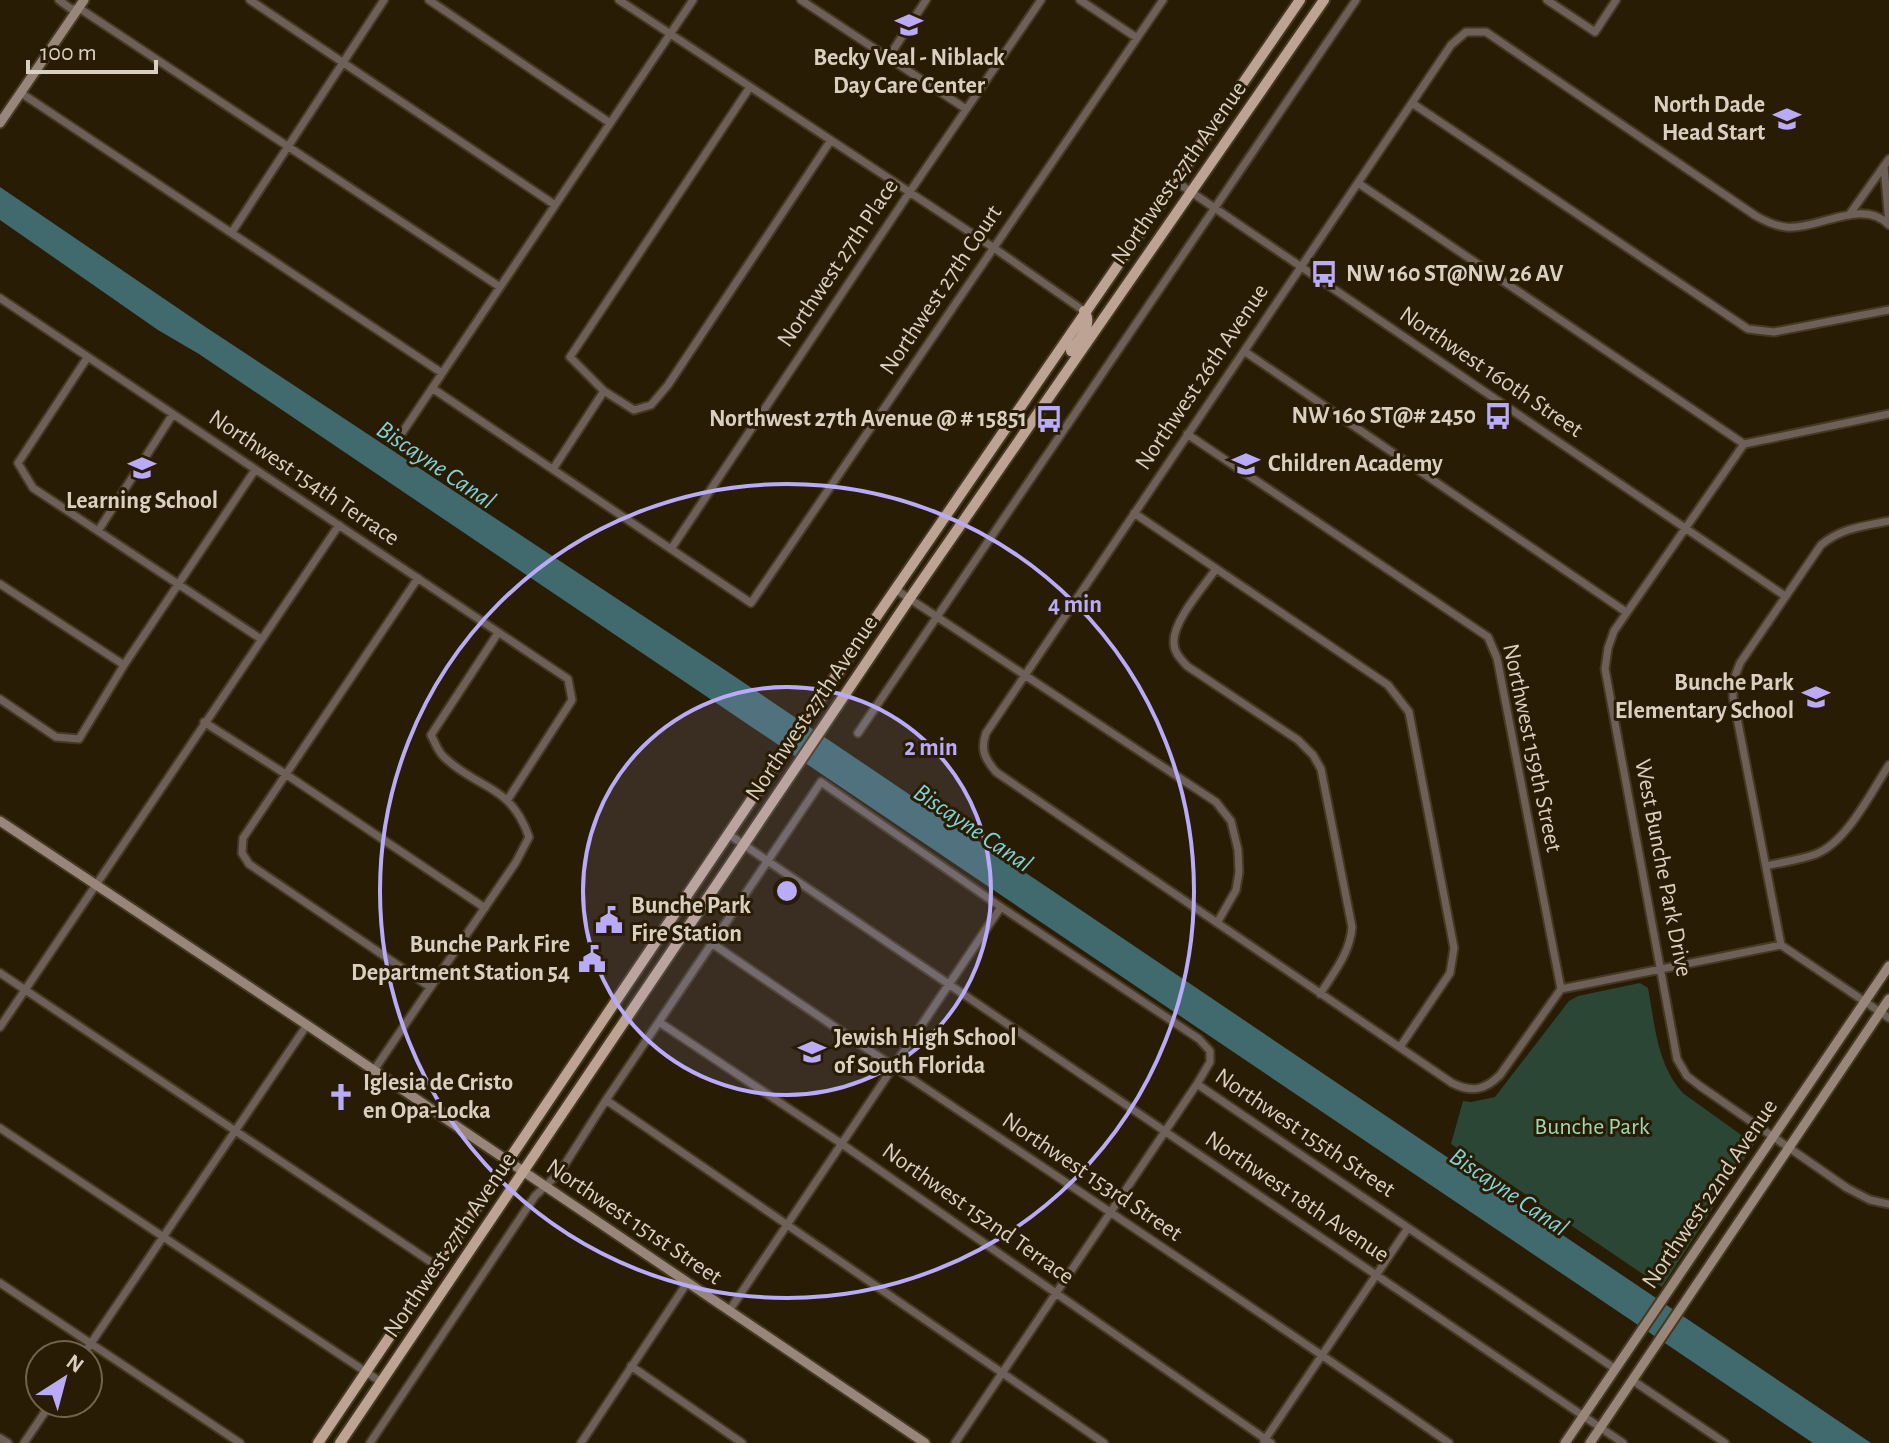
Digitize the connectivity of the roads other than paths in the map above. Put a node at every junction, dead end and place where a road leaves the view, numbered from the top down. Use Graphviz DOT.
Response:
graph roads {
  1 [pos="59,0"];
  2 [pos="250,0"];
  3 [pos="384,0"];
  4 [pos="429,0"];
  5 [pos="619,0"];
  6 [pos="693,0"];
  7 [pos="926,0"];
  8 [pos="1041,0"];
  9 [pos="1080,0"];
  10 [pos="1163,0"];
  11 [pos="1302,0"];
  12 [pos="1324,0"];
  13 [pos="1356,0"];
  14 [pos="1547,0"];
  15 [pos="1616,0"];
  16 [pos="807,2"];
  17 [pos="80,3"];
  18 [pos="1317,10"];
  19 [pos="670,34"];
  20 [pos="1137,38"];
  21 [pos="888,58"];
  22 [pos="342,62"];
  23 [pos="750,87"];
  24 [pos="21,93"];
  25 [pos="1412,103"];
  26 [pos="966,109"];
  27 [pos="0,123"];
  28 [pos="610,123"];
  29 [pos="831,140"];
  30 [pos="287,146"];
  31 [pos="1887,162"];
  32 [pos="1175,181"];
  33 [pos="1873,181"];
  34 [pos="1358,183"];
  35 [pos="1884,185"];
  36 [pos="1191,192"];
  37 [pos="909,193"];
  38 [pos="1858,203"];
  39 [pos="1886,203"];
  40 [pos="555,205"];
  41 [pos="1215,209"];
  42 [pos="1849,215"];
  43 [pos="1866,215"];
  44 [pos="1875,215"];
  45 [pos="1889,224"];
  46 [pos="232,232"];
  47 [pos="994,248"];
  48 [pos="1300,267"];
  49 [pos="500,287"];
  50 [pos="2,303"];
  51 [pos="1889,310"];
  52 [pos="1084,311"];
  53 [pos="1244,351"];
  54 [pos="87,358"];
  55 [pos="442,373"];
  56 [pos="432,388"];
  57 [pos="604,391"];
  58 [pos="1045,402"];
  59 [pos="173,414"];
  60 [pos="1889,414"];
  61 [pos="402,433"];
  62 [pos="1187,434"];
  63 [pos="1744,444"];
  64 [pos="553,469"];
  65 [pos="255,470"];
  66 [pos="1134,513"];
  67 [pos="1889,521"];
  68 [pos="339,525"];
  69 [pos="1684,527"];
  70 [pos="98,531"];
  71 [pos="671,549"];
  72 [pos="1216,569"];
  73 [pos="418,578"];
  74 [pos="0,584"];
  75 [pos="177,585"];
  76 [pos="895,589"];
  77 [pos="1785,596"];
  78 [pos="910,598"];
  79 [pos="1626,612"];
  80 [pos="936,616"];
  81 [pos="498,633"];
  82 [pos="261,639"];
  83 [pos="124,665"];
  84 [pos="1025,675"];
  85 [pos="0,699"];
  86 [pos="204,722"];
  87 [pos="858,733"];
  88 [pos="1889,765"];
  89 [pos="287,775"];
  90 [pos="821,782"];
  91 [pos="508,799"];
  92 [pos="0,821"];
  93 [pos="728,834"];
  94 [pos="743,845"];
  95 [pos="768,863"];
  96 [pos="1766,866"];
  97 [pos="96,884"];
  98 [pos="1001,907"];
  99 [pos="485,908"];
  100 [pos="1217,923"];
  101 [pos="713,944"];
  102 [pos="1781,945"];
  103 [pos="639,966"];
  104 [pos="1889,966"];
  105 [pos="1662,968"];
  106 [pos="0,973"];
  107 [pos="655,977"];
  108 [pos="948,986"];
  109 [pos="430,987"];
  110 [pos="1561,989"];
  111 [pos="25,990"];
  112 [pos="1320,994"];
  113 [pos="1889,999"];
  114 [pos="1865,1002"];
  115 [pos="1885,1015"];
  116 [pos="659,1022"];
  117 [pos="307,1025"];
  118 [pos="0,1027"];
  119 [pos="1400,1047"];
  120 [pos="893,1068"];
  121 [pos="374,1070"];
  122 [pos="1197,1084"];
  123 [pos="606,1100"];
  124 [pos="0,1128"];
  125 [pos="1164,1130"];
  126 [pos="235,1131"];
  127 [pos="1773,1137"];
  128 [pos="842,1144"];
  129 [pos="1788,1147"];
  130 [pos="507,1160"];
  131 [pos="524,1171"];
  132 [pos="545,1186"];
  133 [pos="1889,1204"];
  134 [pos="1110,1213"];
  135 [pos="787,1226"];
  136 [pos="1408,1228"];
  137 [pos="163,1237"];
  138 [pos="437,1266"];
  139 [pos="1376,1275"];
  140 [pos="0,1283"];
  141 [pos="687,1283"];
  142 [pos="1056,1292"];
  143 [pos="729,1311"];
  144 [pos="84,1339"];
  145 [pos="93,1339"];
  146 [pos="104,1352"];
  147 [pos="1322,1355"];
  148 [pos="631,1366"];
  149 [pos="1614,1368"];
  150 [pos="366,1372"];
  151 [pos="1002,1374"];
  152 [pos="1632,1380"];
  153 [pos="381,1382"];
  154 [pos="1583,1416"];
  155 [pos="40,1419"];
  156 [pos="1600,1428"];
  157 [pos="0,1438"];
  158 [pos="1266,1442"];
  159 [pos="8,1443"];
  160 [pos="24,1443"];
  161 [pos="240,1443"];
  162 [pos="318,1443"];
  163 [pos="340,1443"];
  164 [pos="370,1443"];
  165 [pos="581,1443"];
  166 [pos="742,1443"];
  167 [pos="925,1443"];
  168 [pos="955,1443"];
  169 [pos="1104,1443"];
  170 [pos="1449,1443"];
  171 [pos="1565,1443"];
  172 [pos="1590,1443"];
  173 [pos="1623,1443"];
  174 [pos="1725,1443"];
  1 -- 17 [label="street"];
  2 -- 22 [label="street"];
  3 -- 22 [label="street"];
  4 -- 28 [label="street"];
  5 -- 19 [label="street"];
  6 -- 19 [label="street"];
  7 -- 21 [label="street"];
  8 -- 26 [label="street, Northwest 27th Place"];
  9 -- 20 [label="street"];
  10 -- 20 [label="street, Northwest 27th Court"];
  11 -- 18 [label="main road"];
  11 -- 32 [label="main road, Northwest 27th Avenue"];
  12 -- 18 [label="main road, Northwest 27th Avenue"];
  13 -- 41 [label="street, Northwest 27th Avenue"];
  14 -- 15 [label="street"];
  16 -- 21 [label="street"];
  17 -- 24 [label="street"];
  17 -- 30 [label="street"];
  18 -- 36 [label="main road, Northwest 27th Avenue"];
  19 -- 23 [label="street"];
  19 -- 28 [label="street"];
  20 -- 47 [label="street, Northwest 27th Court"];
  21 -- 26 [label="street"];
  22 -- 30 [label="street"];
  22 -- 40 [label="street"];
  23 -- 29 [label="street"];
  23 -- 57 [label="street"];
  24 -- 27 [label="street"];
  24 -- 46 [label="street"];
  25 -- 34 [label="street, Northwest 26th Avenue"];
  25 -- 42 [label="street, Northwest 26th Avenue"];
  25 -- 51 [label="street"];
  26 -- 37 [label="street, Northwest 27th Place"];
  28 -- 40 [label="street"];
  29 -- 37 [label="street"];
  29 -- 57 [label="street"];
  30 -- 46 [label="street"];
  30 -- 49 [label="street"];
  31 -- 33 [label="street"];
  31 -- 35 [label="street"];
  32 -- 36 [label="street, Northwest 160th Street"];
  32 -- 52 [label="main road, Northwest 27th Avenue"];
  33 -- 35 [label="street"];
  33 -- 38 [label="street"];
  34 -- 48 [label="street, Northwest 26th Avenue"];
  34 -- 63 [label="street"];
  35 -- 39 [label="street"];
  36 -- 41 [label="street, Northwest 160th Street"];
  36 -- 58 [label="main road, Northwest 27th Avenue"];
  37 -- 47 [label="street"];
  37 -- 71 [label="street, Northwest 27th Place"];
  38 -- 42 [label="street"];
  38 -- 43 [label="street"];
  39 -- 44 [label="street"];
  39 -- 45 [label="street"];
  40 -- 49 [label="street"];
  41 -- 48 [label="street, Northwest 160th Street"];
  41 -- 80 [label="street, Northwest 27th Avenue"];
  42 -- 43 [label="street"];
  43 -- 44 [label="street"];
  44 -- 45 [label="street"];
  46 -- 55 [label="street"];
  47 -- 52 [label="street"];
  47 -- 71 [label="street, Northwest 27th Court"];
  48 -- 53 [label="street, Northwest 26th Avenue"];
  48 -- 69 [label="street, Northwest 160th Street"];
  49 -- 55 [label="street"];
  50 -- 54 [label="street, Northwest 154th Terrace"];
  52 -- 58 [label="main road"];
  52 -- 76 [label="main road, Northwest 27th Avenue"];
  53 -- 62 [label="street, Northwest 26th Avenue"];
  53 -- 79 [label="street"];
  54 -- 59 [label="street, Northwest 154th Terrace"];
  54 -- 70 [label="street"];
  55 -- 56 [label="street"];
  56 -- 61 [label="street"];
  56 -- 64 [label="street"];
  57 -- 64 [label="street"];
  58 -- 78 [label="main road, Northwest 27th Avenue"];
  59 -- 65 [label="street, Northwest 154th Terrace"];
  59 -- 70 [label="street"];
  60 -- 63 [label="street"];
  62 -- 66 [label="street, Northwest 26th Avenue"];
  62 -- 110 [label="street, Northwest 159th Street"];
  63 -- 69 [label="street, West Bunche Park Drive"];
  64 -- 71 [label="street"];
  65 -- 68 [label="street, Northwest 154th Terrace"];
  65 -- 75 [label="street"];
  66 -- 72 [label="street"];
  66 -- 84 [label="street, Northwest 26th Avenue"];
  67 -- 77 [label="street"];
  68 -- 73 [label="street, Northwest 154th Terrace"];
  68 -- 82 [label="street"];
  69 -- 77 [label="street, Northwest 160th Street"];
  69 -- 79 [label="street, West Bunche Park Drive"];
  70 -- 75 [label="street"];
  72 -- 112 [label="street"];
  72 -- 119 [label="street"];
  73 -- 81 [label="street, Northwest 154th Terrace"];
  73 -- 89 [label="street"];
  74 -- 83 [label="street"];
  75 -- 82 [label="street"];
  75 -- 83 [label="street"];
  76 -- 78 [label="street"];
  76 -- 93 [label="main road, Northwest 27th Avenue"];
  77 -- 96 [label="street"];
  78 -- 80 [label="street"];
  78 -- 94 [label="main road, Northwest 27th Avenue"];
  79 -- 105 [label="street, West Bunche Park Drive"];
  80 -- 84 [label="street"];
  80 -- 87 [label="street, Northwest 27th Avenue"];
  81 -- 91 [label="street, Northwest 154th Terrace"];
  81 -- 91 [label="street"];
  82 -- 86 [label="street"];
  83 -- 85 [label="street"];
  84 -- 100 [label="street"];
  84 -- 100 [label="street, Northwest 26th Avenue"];
  86 -- 89 [label="street"];
  86 -- 97 [label="street"];
  88 -- 96 [label="street"];
  89 -- 99 [label="street"];
  89 -- 109 [label="street"];
  90 -- 95 [label="street, Northwest 27th Avenue"];
  90 -- 98 [label="street, Northwest 155th Street"];
  91 -- 99 [label="street"];
  92 -- 97 [label="street, Northwest 151st Street"];
  93 -- 94 [label="street, Northwest 18th Avenue"];
  93 -- 103 [label="main road, Northwest 27th Avenue"];
  94 -- 95 [label="street, Northwest 18th Avenue"];
  94 -- 107 [label="main road, Northwest 27th Avenue"];
  95 -- 101 [label="street, Northwest 27th Avenue"];
  95 -- 108 [label="street, Northwest 18th Avenue"];
  96 -- 102 [label="street"];
  97 -- 111 [label="street"];
  97 -- 117 [label="street, Northwest 151st Street"];
  98 -- 108 [label="street"];
  98 -- 122 [label="street, Northwest 155th Street"];
  99 -- 109 [label="street"];
  100 -- 112 [label="street"];
  101 -- 116 [label="street, Northwest 27th Avenue"];
  101 -- 120 [label="street, Northwest 153rd Street"];
  102 -- 105 [label="street"];
  102 -- 114 [label="street"];
  103 -- 107 [label="main road"];
  103 -- 130 [label="main road, Northwest 27th Avenue"];
  104 -- 114 [label="street, Northwest 22nd Avenue"];
  105 -- 110 [label="street"];
  105 -- 127 [label="street, West Bunche Park Drive"];
  106 -- 111 [label="street"];
  107 -- 131 [label="main road, Northwest 27th Avenue"];
  108 -- 120 [label="street"];
  108 -- 125 [label="street, Northwest 18th Avenue"];
  109 -- 121 [label="street"];
  110 -- 119 [label="street"];
  111 -- 118 [label="street"];
  111 -- 126 [label="street"];
  112 -- 119 [label="street"];
  113 -- 115 [label="street, Northwest 22nd Avenue"];
  114 -- 115 [label="street"];
  114 -- 127 [label="street, Northwest 22nd Avenue"];
  115 -- 129 [label="street, Northwest 22nd Avenue"];
  116 -- 123 [label="street, Northwest 27th Avenue"];
  116 -- 128 [label="street, Northwest 152nd Terrace"];
  117 -- 121 [label="street, Northwest 151st Street"];
  117 -- 126 [label="street"];
  120 -- 128 [label="street"];
  120 -- 134 [label="street, Northwest 153rd Street"];
  121 -- 130 [label="street, Northwest 151st Street"];
  122 -- 125 [label="street"];
  122 -- 136 [label="street, Northwest 155th Street"];
  123 -- 132 [label="street, Northwest 27th Avenue"];
  123 -- 135 [label="street"];
  124 -- 137 [label="street"];
  125 -- 134 [label="street"];
  125 -- 139 [label="street, Northwest 18th Avenue"];
  126 -- 137 [label="street"];
  126 -- 138 [label="street"];
  127 -- 129 [label="street, West Bunche Park Drive"];
  127 -- 149 [label="street, Northwest 22nd Avenue"];
  128 -- 135 [label="street"];
  128 -- 142 [label="street, Northwest 152nd Terrace"];
  129 -- 133 [label="street, West Bunche Park Drive"];
  129 -- 152 [label="street, Northwest 22nd Avenue"];
  130 -- 131 [label="street, Northwest 151st Street"];
  130 -- 138 [label="main road, Northwest 27th Avenue"];
  131 -- 132 [label="street, Northwest 151st Street"];
  131 -- 153 [label="main road, Northwest 27th Avenue"];
  132 -- 141 [label="street, Northwest 151st Street"];
  132 -- 164 [label="street, Northwest 27th Avenue"];
  134 -- 142 [label="street"];
  134 -- 147 [label="street, Northwest 153rd Street"];
  135 -- 143 [label="street"];
  135 -- 151 [label="street"];
  136 -- 139 [label="street"];
  136 -- 149 [label="street, Northwest 155th Street"];
  137 -- 145 [label="street"];
  137 -- 150 [label="street"];
  138 -- 150 [label="main road, Northwest 27th Avenue"];
  139 -- 147 [label="street"];
  139 -- 154 [label="street, Northwest 18th Avenue"];
  140 -- 144 [label="street"];
  141 -- 143 [label="street, Northwest 151st Street"];
  141 -- 148 [label="street"];
  142 -- 151 [label="street"];
  142 -- 158 [label="street, Northwest 152nd Terrace"];
  143 -- 167 [label="street, Northwest 151st Street"];
  146 -- 161 [label="street"];
  147 -- 158 [label="street"];
  147 -- 170 [label="street, Northwest 153rd Street"];
  148 -- 165 [label="street"];
  148 -- 166 [label="street"];
  149 -- 154 [label="street, Northwest 22nd Avenue"];
  150 -- 153 [label="street"];
  150 -- 162 [label="main road, Northwest 27th Avenue"];
  151 -- 168 [label="street"];
  151 -- 169 [label="street"];
  152 -- 156 [label="street, Northwest 22nd Avenue"];
  152 -- 174 [label="street"];
  153 -- 163 [label="main road, Northwest 27th Avenue"];
  154 -- 156 [label="street, Northwest 18th Avenue"];
  154 -- 171 [label="street, Northwest 22nd Avenue"];
  155 -- 160 [label="street"];
  156 -- 172 [label="street, Northwest 22nd Avenue"];
  156 -- 173 [label="street, Northwest 18th Avenue"];
  157 -- 159 [label="street"];
}
